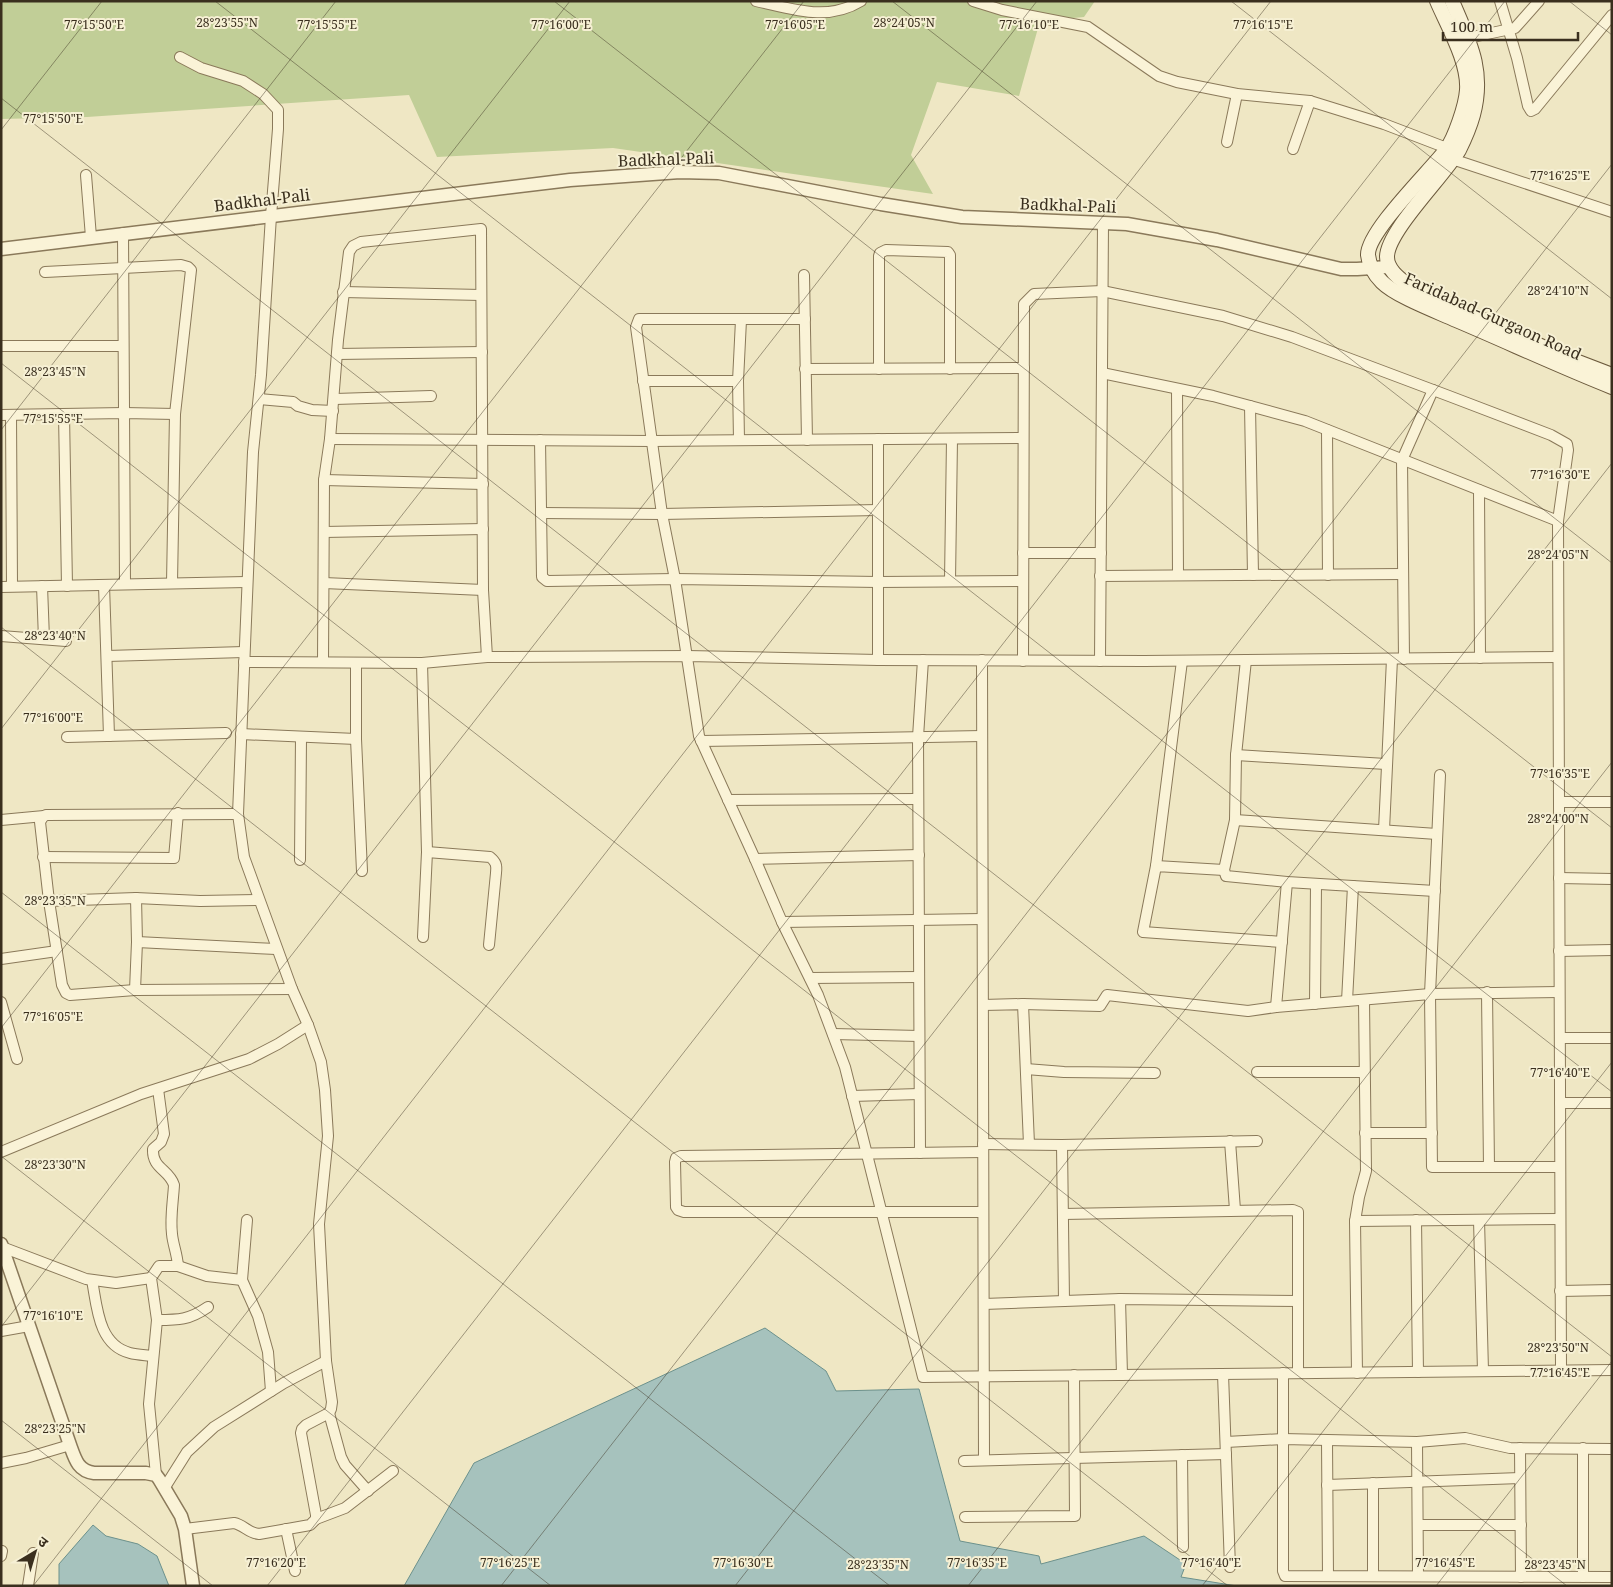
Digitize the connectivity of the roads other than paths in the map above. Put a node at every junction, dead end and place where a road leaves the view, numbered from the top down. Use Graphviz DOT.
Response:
graph roads {
  1 [pos="756,1"];
  2 [pos="861,1"];
  3 [pos="972,1"];
  4 [pos="1437,1"];
  5 [pos="1452,1"];
  6 [pos="1500,1"];
  7 [pos="1540,1"];
  8 [pos="1612,15"];
  9 [pos="1509,30"];
  10 [pos="1468,38"];
  11 [pos="180,57"];
  12 [pos="1237,94"];
  13 [pos="1310,102"];
  14 [pos="1227,142"];
  15 [pos="1293,149"];
  16 [pos="1452,153"];
  17 [pos="86,175"];
  18 [pos="1612,212"];
  19 [pos="271,216"];
  20 [pos="1103,223"];
  21 [pos="123,233"];
  22 [pos="91,237"];
  23 [pos="1,249"];
  24 [pos="1388,267"];
  25 [pos="1372,268"];
  26 [pos="123,269"];
  27 [pos="45,272"];
  28 [pos="804,275"];
  29 [pos="343,292"];
  30 [pos="1102,292"];
  31 [pos="481,295"];
  32 [pos="741,320"];
  33 [pos="805,320"];
  34 [pos="1,346"];
  35 [pos="123,346"];
  36 [pos="482,352"];
  37 [pos="337,354"];
  38 [pos="1024,368"];
  39 [pos="806,369"];
  40 [pos="879,369"];
  41 [pos="950,369"];
  42 [pos="1102,374"];
  43 [pos="1612,376"];
  44 [pos="643,381"];
  45 [pos="738,381"];
  46 [pos="1612,387"];
  47 [pos="1177,389"];
  48 [pos="1433,390"];
  49 [pos="431,396"];
  50 [pos="259,398"];
  51 [pos="335,399"];
  52 [pos="1250,406"];
  53 [pos="333,411"];
  54 [pos="124,413"];
  55 [pos="64,414"];
  56 [pos="175,414"];
  57 [pos="6,415"];
  58 [pos="1327,430"];
  59 [pos="1023,438"];
  60 [pos="330,439"];
  61 [pos="482,439"];
  62 [pos="878,439"];
  63 [pos="952,439"];
  64 [pos="540,440"];
  65 [pos="739,440"];
  66 [pos="807,440"];
  67 [pos="652,441"];
  68 [pos="1402,460"];
  69 [pos="324,480"];
  70 [pos="483,484"];
  71 [pos="1479,490"];
  72 [pos="878,510"];
  73 [pos="541,513"];
  74 [pos="662,514"];
  75 [pos="1558,521"];
  76 [pos="483,529"];
  77 [pos="324,532"];
  78 [pos="1100,552"];
  79 [pos="1023,553"];
  80 [pos="1403,574"];
  81 [pos="1253,575"];
  82 [pos="1328,575"];
  83 [pos="1100,576"];
  84 [pos="1178,576"];
  85 [pos="675,579"];
  86 [pos="950,581"];
  87 [pos="1023,581"];
  88 [pos="246,582"];
  89 [pos="878,582"];
  90 [pos="324,583"];
  91 [pos="125,584"];
  92 [pos="172,584"];
  93 [pos="104,585"];
  94 [pos="42,586"];
  95 [pos="67,586"];
  96 [pos="7,587"];
  97 [pos="483,590"];
  98 [pos="1,636"];
  99 [pos="44,639"];
  100 [pos="66,641"];
  101 [pos="108,656"];
  102 [pos="487,656"];
  103 [pos="687,656"];
  104 [pos="244,657"];
  105 [pos="1558,657"];
  106 [pos="1480,658"];
  107 [pos="1392,659"];
  108 [pos="1404,659"];
  109 [pos="878,660"];
  110 [pos="923,660"];
  111 [pos="982,660"];
  112 [pos="1246,660"];
  113 [pos="1022,661"];
  114 [pos="1100,661"];
  115 [pos="1182,661"];
  116 [pos="323,662"];
  117 [pos="356,663"];
  118 [pos="422,663"];
  119 [pos="226,733"];
  120 [pos="241,734"];
  121 [pos="109,736"];
  122 [pos="982,736"];
  123 [pos="67,737"];
  124 [pos="301,737"];
  125 [pos="918,737"];
  126 [pos="356,739"];
  127 [pos="701,741"];
  128 [pos="1236,755"];
  129 [pos="1386,764"];
  130 [pos="1440,775"];
  131 [pos="918,799"];
  132 [pos="728,800"];
  133 [pos="1559,802"];
  134 [pos="1612,802"];
  135 [pos="178,813"];
  136 [pos="238,814"];
  137 [pos="44,816"];
  138 [pos="1,820"];
  139 [pos="1235,820"];
  140 [pos="1384,830"];
  141 [pos="1437,834"];
  142 [pos="427,852"];
  143 [pos="918,855"];
  144 [pos="43,857"];
  145 [pos="755,859"];
  146 [pos="300,860"];
  147 [pos="1156,866"];
  148 [pos="1224,870"];
  149 [pos="362,872"];
  150 [pos="1559,878"];
  151 [pos="1612,879"];
  152 [pos="1287,882"];
  153 [pos="1316,884"];
  154 [pos="1353,886"];
  155 [pos="1435,891"];
  156 [pos="136,898"];
  157 [pos="260,900"];
  158 [pos="49,901"];
  159 [pos="919,919"];
  160 [pos="982,919"];
  161 [pos="782,922"];
  162 [pos="422,937"];
  163 [pos="137,942"];
  164 [pos="1282,942"];
  165 [pos="489,945"];
  166 [pos="276,949"];
  167 [pos="1612,950"];
  168 [pos="57,951"];
  169 [pos="1559,951"];
  170 [pos="1,959"];
  171 [pos="919,977"];
  172 [pos="810,978"];
  173 [pos="292,989"];
  174 [pos="135,990"];
  175 [pos="1487,992"];
  176 [pos="1559,992"];
  177 [pos="1430,994"];
  178 [pos="1364,1000"];
  179 [pos="1347,1001"];
  180 [pos="1,1002"];
  181 [pos="983,1004"];
  182 [pos="1023,1004"];
  183 [pos="1315,1004"];
  184 [pos="1276,1007"];
  185 [pos="308,1025"];
  186 [pos="833,1034"];
  187 [pos="919,1036"];
  188 [pos="1560,1038"];
  189 [pos="1612,1038"];
  190 [pos="17,1059"];
  191 [pos="1026,1069"];
  192 [pos="1257,1072"];
  193 [pos="1364,1072"];
  194 [pos="1155,1073"];
  195 [pos="158,1089"];
  196 [pos="920,1094"];
  197 [pos="852,1096"];
  198 [pos="1560,1103"];
  199 [pos="1612,1103"];
  200 [pos="1365,1133"];
  201 [pos="1432,1133"];
  202 [pos="1257,1141"];
  203 [pos="1230,1142"];
  204 [pos="1029,1144"];
  205 [pos="1062,1145"];
  206 [pos="983,1148"];
  207 [pos="1,1152"];
  208 [pos="920,1153"];
  209 [pos="866,1154"];
  210 [pos="1489,1167"];
  211 [pos="1560,1167"];
  212 [pos="1234,1210"];
  213 [pos="882,1212"];
  214 [pos="983,1212"];
  215 [pos="1063,1214"];
  216 [pos="1560,1219"];
  217 [pos="247,1220"];
  218 [pos="1416,1220"];
  219 [pos="1479,1220"];
  220 [pos="1355,1221"];
  221 [pos="2,1246"];
  222 [pos="178,1266"];
  223 [pos="151,1278"];
  224 [pos="92,1280"];
  225 [pos="242,1280"];
  226 [pos="1612,1290"];
  227 [pos="1560,1291"];
  228 [pos="1120,1299"];
  229 [pos="1064,1301"];
  230 [pos="1298,1301"];
  231 [pos="984,1304"];
  232 [pos="208,1307"];
  233 [pos="157,1320"];
  234 [pos="29,1326"];
  235 [pos="1,1331"];
  236 [pos="153,1356"];
  237 [pos="326,1361"];
  238 [pos="1612,1370"];
  239 [pos="1483,1371"];
  240 [pos="1561,1371"];
  241 [pos="1358,1372"];
  242 [pos="1418,1372"];
  243 [pos="1283,1373"];
  244 [pos="1298,1373"];
  245 [pos="1223,1374"];
  246 [pos="1074,1375"];
  247 [pos="1122,1375"];
  248 [pos="984,1376"];
  249 [pos="271,1391"];
  250 [pos="329,1413"];
  251 [pos="1283,1439"];
  252 [pos="1327,1441"];
  253 [pos="1226,1442"];
  254 [pos="1417,1442"];
  255 [pos="70,1445"];
  256 [pos="1520,1448"];
  257 [pos="1583,1448"];
  258 [pos="1612,1449"];
  259 [pos="1226,1454"];
  260 [pos="1182,1455"];
  261 [pos="1075,1458"];
  262 [pos="984,1460"];
  263 [pos="964,1461"];
  264 [pos="1,1463"];
  265 [pos="393,1471"];
  266 [pos="156,1475"];
  267 [pos="1520,1478"];
  268 [pos="1417,1481"];
  269 [pos="1373,1483"];
  270 [pos="1328,1485"];
  271 [pos="165,1487"];
  272 [pos="368,1491"];
  273 [pos="965,1517"];
  274 [pos="316,1519"];
  275 [pos="1418,1525"];
  276 [pos="1521,1525"];
  277 [pos="184,1529"];
  278 [pos="286,1529"];
  279 [pos="1184,1547"];
  280 [pos="33,1553"];
  281 [pos="1230,1567"];
  282 [pos="295,1571"];
  283 [pos="1328,1576"];
  284 [pos="1373,1576"];
  285 [pos="1418,1576"];
  286 [pos="1521,1577"];
  287 [pos="1584,1577"];
  288 [pos="1612,1577"];
  289 [pos="28,1586"];
  290 [pos="192,1586"];
  1 -- 2 [label="street"];
  3 -- 12 [label="street"];
  4 -- 16 [label="main road, Faridabad-Gurgaon Road"];
  5 -- 10 [label="main road, Faridabad-Gurgaon Road"];
  6 -- 9 [label="street"];
  7 -- 9 [label="street"];
  8 -- 9 [label="street"];
  9 -- 10 [label="street"];
  10 -- 16 [label="main road, Faridabad-Gurgaon Road"];
  11 -- 19 [label="street"];
  12 -- 13 [label="street"];
  12 -- 14 [label="street"];
  13 -- 15 [label="street"];
  13 -- 16 [label="street"];
  16 -- 18 [label="street"];
  16 -- 24 [label="main road, Faridabad-Gurgaon Road"];
  16 -- 25 [label="main road, Faridabad-Gurgaon Road"];
  17 -- 22 [label="street"];
  19 -- 20 [label="street, Badkhal-Pali"];
  19 -- 21 [label="street, Badkhal-Pali"];
  19 -- 50 [label="street"];
  20 -- 25 [label="street, Badkhal-Pali"];
  20 -- 30 [label="street"];
  21 -- 22 [label="street, Badkhal-Pali"];
  21 -- 26 [label="street"];
  22 -- 23 [label="street, Badkhal-Pali"];
  24 -- 25 [label="street, Badkhal-Pali"];
  24 -- 43 [label="main road, Faridabad-Gurgaon Road"];
  25 -- 46 [label="main road, Faridabad-Gurgaon Road"];
  26 -- 27 [label="street"];
  26 -- 35 [label="street"];
  26 -- 56 [label="street"];
  28 -- 33 [label="street"];
  29 -- 31 [label="street"];
  29 -- 31 [label="street"];
  29 -- 37 [label="street"];
  30 -- 38 [label="street"];
  30 -- 42 [label="street"];
  30 -- 48 [label="street"];
  31 -- 36 [label="street"];
  32 -- 33 [label="street"];
  32 -- 44 [label="street"];
  32 -- 45 [label="street"];
  33 -- 39 [label="street"];
  34 -- 35 [label="street"];
  35 -- 54 [label="street"];
  36 -- 37 [label="street"];
  36 -- 61 [label="street"];
  37 -- 51 [label="street"];
  38 -- 41 [label="street"];
  38 -- 59 [label="street"];
  39 -- 40 [label="street"];
  39 -- 66 [label="street"];
  40 -- 41 [label="street"];
  40 -- 41 [label="street"];
  42 -- 47 [label="street"];
  42 -- 78 [label="street"];
  44 -- 45 [label="street"];
  44 -- 67 [label="street"];
  45 -- 65 [label="street"];
  47 -- 52 [label="street"];
  47 -- 84 [label="street"];
  48 -- 68 [label="street"];
  48 -- 75 [label="street"];
  49 -- 51 [label="street"];
  50 -- 53 [label="street"];
  50 -- 88 [label="street"];
  51 -- 53 [label="street"];
  52 -- 58 [label="street"];
  52 -- 81 [label="street"];
  53 -- 60 [label="street"];
  54 -- 55 [label="street"];
  54 -- 56 [label="street"];
  54 -- 91 [label="street"];
  55 -- 57 [label="street"];
  55 -- 95 [label="street"];
  56 -- 92 [label="street"];
  57 -- 96 [label="street"];
  58 -- 68 [label="street"];
  58 -- 82 [label="street"];
  59 -- 63 [label="street"];
  59 -- 79 [label="street"];
  60 -- 61 [label="street"];
  60 -- 69 [label="street"];
  61 -- 64 [label="street"];
  61 -- 70 [label="street"];
  62 -- 63 [label="street"];
  62 -- 66 [label="street"];
  62 -- 72 [label="street"];
  63 -- 86 [label="street"];
  64 -- 67 [label="street"];
  64 -- 73 [label="street"];
  65 -- 66 [label="street"];
  65 -- 67 [label="street"];
  67 -- 74 [label="street"];
  68 -- 71 [label="street"];
  68 -- 80 [label="street"];
  69 -- 70 [label="street"];
  69 -- 77 [label="street"];
  70 -- 76 [label="street"];
  71 -- 75 [label="street"];
  71 -- 106 [label="street"];
  72 -- 74 [label="street"];
  72 -- 89 [label="street"];
  73 -- 74 [label="street"];
  73 -- 85 [label="street"];
  74 -- 85 [label="street"];
  75 -- 105 [label="street"];
  76 -- 77 [label="street"];
  76 -- 97 [label="street"];
  77 -- 90 [label="street"];
  78 -- 79 [label="street"];
  78 -- 83 [label="street"];
  79 -- 87 [label="street"];
  80 -- 82 [label="street"];
  80 -- 108 [label="street"];
  81 -- 82 [label="street"];
  81 -- 84 [label="street"];
  83 -- 84 [label="street"];
  83 -- 114 [label="street"];
  85 -- 89 [label="street"];
  85 -- 103 [label="street"];
  86 -- 87 [label="street"];
  86 -- 89 [label="street"];
  87 -- 113 [label="street"];
  88 -- 92 [label="street"];
  88 -- 104 [label="street"];
  89 -- 109 [label="street"];
  90 -- 97 [label="street"];
  90 -- 116 [label="street"];
  91 -- 92 [label="street"];
  91 -- 93 [label="street"];
  93 -- 95 [label="street"];
  93 -- 101 [label="street"];
  94 -- 95 [label="street"];
  94 -- 96 [label="street"];
  94 -- 99 [label="street"];
  97 -- 102 [label="street"];
  98 -- 99 [label="street"];
  99 -- 100 [label="street"];
  101 -- 104 [label="street"];
  101 -- 121 [label="street"];
  102 -- 103 [label="street"];
  102 -- 118 [label="street"];
  103 -- 109 [label="street"];
  103 -- 127 [label="street"];
  104 -- 116 [label="street"];
  104 -- 120 [label="street"];
  105 -- 106 [label="street"];
  105 -- 133 [label="street"];
  106 -- 108 [label="street"];
  107 -- 108 [label="street"];
  107 -- 112 [label="street"];
  107 -- 129 [label="street"];
  109 -- 110 [label="street"];
  110 -- 111 [label="street"];
  110 -- 125 [label="street"];
  111 -- 113 [label="street"];
  111 -- 122 [label="street"];
  112 -- 115 [label="street"];
  112 -- 128 [label="street"];
  113 -- 114 [label="street"];
  114 -- 115 [label="street"];
  115 -- 147 [label="street"];
  116 -- 117 [label="street"];
  117 -- 118 [label="street"];
  117 -- 126 [label="street"];
  118 -- 142 [label="street"];
  119 -- 121 [label="street"];
  120 -- 124 [label="street"];
  120 -- 136 [label="street"];
  121 -- 123 [label="street"];
  122 -- 125 [label="street"];
  122 -- 160 [label="street"];
  124 -- 126 [label="street"];
  124 -- 146 [label="street"];
  125 -- 127 [label="street"];
  125 -- 131 [label="street"];
  126 -- 149 [label="street"];
  127 -- 132 [label="street"];
  128 -- 129 [label="street"];
  128 -- 139 [label="street"];
  129 -- 140 [label="street"];
  130 -- 141 [label="street"];
  131 -- 132 [label="street"];
  131 -- 143 [label="street"];
  132 -- 145 [label="street"];
  133 -- 134 [label="street"];
  133 -- 150 [label="street"];
  135 -- 136 [label="street"];
  135 -- 137 [label="street"];
  135 -- 144 [label="street"];
  136 -- 157 [label="street"];
  137 -- 138 [label="street"];
  137 -- 144 [label="street"];
  139 -- 140 [label="street"];
  139 -- 148 [label="street"];
  140 -- 141 [label="street"];
  141 -- 155 [label="street"];
  142 -- 162 [label="street"];
  142 -- 165 [label="street"];
  143 -- 145 [label="street"];
  143 -- 159 [label="street"];
  144 -- 158 [label="street"];
  145 -- 161 [label="street"];
  147 -- 148 [label="street"];
  147 -- 164 [label="street"];
  148 -- 152 [label="street"];
  150 -- 151 [label="street"];
  150 -- 169 [label="street"];
  152 -- 153 [label="street"];
  152 -- 164 [label="street"];
  153 -- 154 [label="street"];
  153 -- 183 [label="street"];
  154 -- 155 [label="street"];
  154 -- 179 [label="street"];
  155 -- 177 [label="street"];
  156 -- 157 [label="street"];
  156 -- 158 [label="street"];
  156 -- 163 [label="street"];
  157 -- 166 [label="street"];
  158 -- 168 [label="street"];
  159 -- 160 [label="street"];
  159 -- 161 [label="street"];
  159 -- 171 [label="street"];
  160 -- 181 [label="street"];
  161 -- 172 [label="street"];
  163 -- 166 [label="street"];
  163 -- 174 [label="street"];
  164 -- 184 [label="street"];
  166 -- 173 [label="street"];
  167 -- 169 [label="street"];
  168 -- 170 [label="street"];
  168 -- 174 [label="street"];
  169 -- 176 [label="street"];
  171 -- 172 [label="street"];
  171 -- 187 [label="street"];
  172 -- 186 [label="street"];
  173 -- 174 [label="street"];
  173 -- 185 [label="street"];
  175 -- 176 [label="street"];
  175 -- 177 [label="street"];
  175 -- 210 [label="street"];
  176 -- 188 [label="street"];
  177 -- 178 [label="street"];
  177 -- 201 [label="street"];
  178 -- 179 [label="street"];
  178 -- 193 [label="street"];
  179 -- 183 [label="street"];
  180 -- 190 [label="street"];
  181 -- 182 [label="street"];
  181 -- 206 [label="street"];
  182 -- 184 [label="street"];
  182 -- 191 [label="street"];
  183 -- 184 [label="street"];
  185 -- 195 [label="street"];
  185 -- 237 [label="street"];
  186 -- 187 [label="street"];
  186 -- 197 [label="street"];
  187 -- 196 [label="street"];
  188 -- 189 [label="street"];
  188 -- 198 [label="street"];
  191 -- 194 [label="street"];
  191 -- 204 [label="street"];
  192 -- 193 [label="street"];
  193 -- 200 [label="street"];
  195 -- 207 [label="street"];
  195 -- 222 [label="street"];
  196 -- 197 [label="street"];
  196 -- 208 [label="street"];
  197 -- 209 [label="street"];
  198 -- 199 [label="street"];
  198 -- 211 [label="street"];
  200 -- 201 [label="street"];
  200 -- 220 [label="street"];
  201 -- 210 [label="street"];
  202 -- 203 [label="street"];
  203 -- 205 [label="street"];
  203 -- 212 [label="street"];
  204 -- 205 [label="street"];
  204 -- 206 [label="street"];
  205 -- 215 [label="street"];
  206 -- 208 [label="street"];
  206 -- 214 [label="street"];
  208 -- 209 [label="street"];
  209 -- 213 [label="street"];
  209 -- 213 [label="street"];
  210 -- 211 [label="street"];
  211 -- 216 [label="street"];
  212 -- 215 [label="street"];
  212 -- 230 [label="street"];
  213 -- 214 [label="street"];
  213 -- 248 [label="street"];
  214 -- 231 [label="street"];
  215 -- 229 [label="street"];
  216 -- 219 [label="street"];
  216 -- 227 [label="street"];
  217 -- 225 [label="street"];
  218 -- 219 [label="street"];
  218 -- 220 [label="street"];
  218 -- 242 [label="street"];
  219 -- 239 [label="street"];
  220 -- 241 [label="street"];
  221 -- 224 [label="street"];
  221 -- 234 [label="street"];
  222 -- 223 [label="street"];
  222 -- 225 [label="street"];
  223 -- 224 [label="street"];
  223 -- 233 [label="street"];
  224 -- 236 [label="street"];
  225 -- 249 [label="street"];
  226 -- 227 [label="street"];
  227 -- 240 [label="street"];
  228 -- 229 [label="street"];
  228 -- 230 [label="street"];
  228 -- 247 [label="street"];
  229 -- 231 [label="street"];
  230 -- 244 [label="street"];
  231 -- 248 [label="street"];
  232 -- 233 [label="street"];
  233 -- 236 [label="street"];
  234 -- 235 [label="street"];
  234 -- 255 [label="street"];
  236 -- 266 [label="street"];
  237 -- 249 [label="street"];
  237 -- 250 [label="street"];
  238 -- 240 [label="street"];
  239 -- 240 [label="street"];
  239 -- 242 [label="street"];
  241 -- 242 [label="street"];
  241 -- 244 [label="street"];
  243 -- 244 [label="street"];
  243 -- 245 [label="street"];
  243 -- 251 [label="street"];
  245 -- 247 [label="street"];
  245 -- 253 [label="street"];
  246 -- 247 [label="street"];
  246 -- 248 [label="street"];
  246 -- 261 [label="street"];
  248 -- 262 [label="street"];
  249 -- 271 [label="street"];
  250 -- 272 [label="street"];
  250 -- 274 [label="street"];
  251 -- 252 [label="street"];
  251 -- 253 [label="street"];
  251 -- 283 [label="street"];
  252 -- 254 [label="street"];
  252 -- 270 [label="street"];
  253 -- 259 [label="street"];
  254 -- 256 [label="street"];
  254 -- 268 [label="street"];
  255 -- 264 [label="street"];
  255 -- 266 [label="street"];
  256 -- 257 [label="street"];
  256 -- 267 [label="street"];
  257 -- 258 [label="street"];
  257 -- 287 [label="street"];
  259 -- 260 [label="street"];
  259 -- 281 [label="street"];
  260 -- 261 [label="street"];
  260 -- 279 [label="street"];
  261 -- 262 [label="street"];
  261 -- 273 [label="street"];
  262 -- 263 [label="street"];
  265 -- 272 [label="street"];
  266 -- 271 [label="street"];
  267 -- 268 [label="street"];
  267 -- 276 [label="street"];
  268 -- 269 [label="street"];
  268 -- 275 [label="street"];
  269 -- 270 [label="street"];
  269 -- 284 [label="street"];
  270 -- 283 [label="street"];
  271 -- 277 [label="street"];
  272 -- 274 [label="street"];
  274 -- 278 [label="street"];
  275 -- 276 [label="street"];
  275 -- 285 [label="street"];
  276 -- 286 [label="street"];
  277 -- 278 [label="street"];
  277 -- 290 [label="street"];
  278 -- 282 [label="street"];
  280 -- 289 [label="street"];
  283 -- 284 [label="street"];
  284 -- 285 [label="street"];
  285 -- 286 [label="street"];
  286 -- 287 [label="street"];
  287 -- 288 [label="street"];
}
